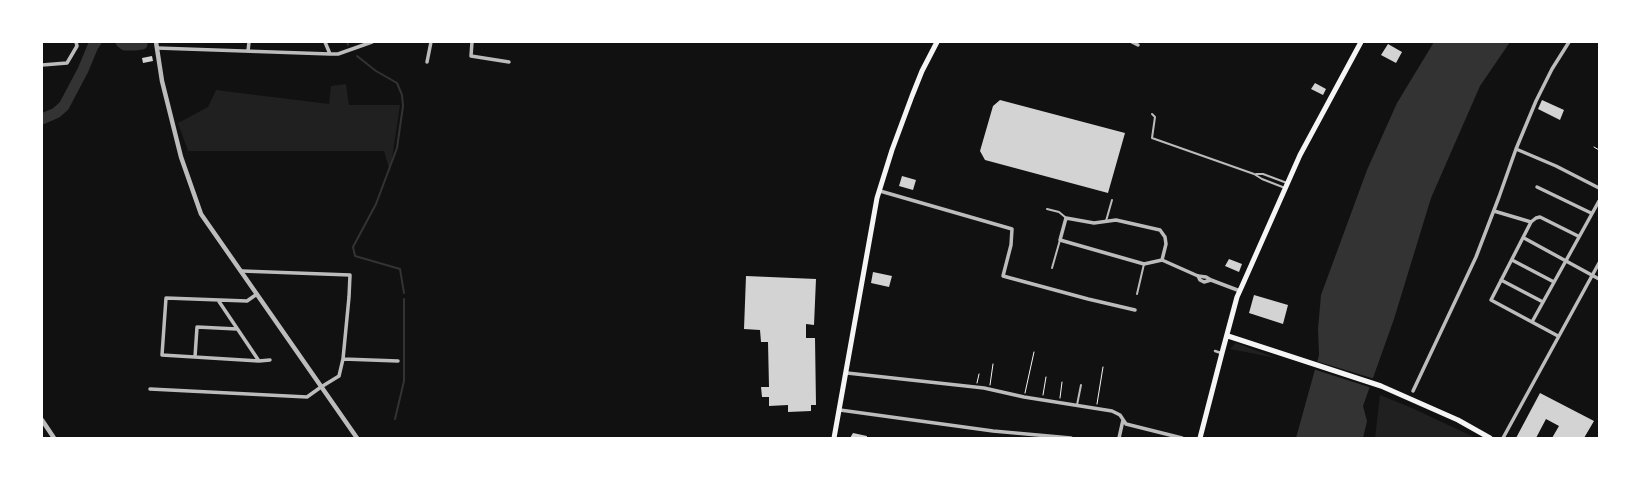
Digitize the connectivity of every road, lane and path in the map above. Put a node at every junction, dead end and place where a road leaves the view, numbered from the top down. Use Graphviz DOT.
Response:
graph roads {
  1 [pos="76,42"];
  2 [pos="156,42"];
  3 [pos="249,42"];
  4 [pos="325,42"];
  5 [pos="372,42"];
  6 [pos="431,42"];
  7 [pos="472,42"];
  8 [pos="937,42"];
  9 [pos="1132,42"];
  10 [pos="1360,42"];
  11 [pos="1569,42"];
  12 [pos="1138,45"];
  13 [pos="157,48"];
  14 [pos="248,51"];
  15 [pos="330,54"];
  16 [pos="427,62"];
  17 [pos="509,62"];
  18 [pos="42,65"];
  19 [pos="1152,114"];
  20 [pos="1594,147"];
  21 [pos="1516,149"];
  22 [pos="1599,150"];
  23 [pos="1254,174"];
  24 [pos="1286,185"];
  25 [pos="1537,187"];
  26 [pos="1599,188"];
  27 [pos="880,191"];
  28 [pos="1112,200"];
  29 [pos="1599,201"];
  30 [pos="1047,209"];
  31 [pos="1494,211"];
  32 [pos="1591,213"];
  33 [pos="1066,218"];
  34 [pos="1105,222"];
  35 [pos="1531,222"];
  36 [pos="1578,236"];
  37 [pos="1524,238"];
  38 [pos="1060,240"];
  39 [pos="1162,260"];
  40 [pos="1512,260"];
  41 [pos="1566,261"];
  42 [pos="1599,263"];
  43 [pos="1144,264"];
  44 [pos="1052,268"];
  45 [pos="242,271"];
  46 [pos="1592,275"];
  47 [pos="1599,279"];
  48 [pos="1501,280"];
  49 [pos="1554,282"];
  50 [pos="1240,291"];
  51 [pos="257,294"];
  52 [pos="1137,294"];
  53 [pos="218,300"];
  54 [pos="1543,302"];
  55 [pos="1135,310"];
  56 [pos="1532,322"];
  57 [pos="237,329"];
  58 [pos="1228,336"];
  59 [pos="1558,336"];
  60 [pos="1215,351"];
  61 [pos="1034,352"];
  62 [pos="1222,353"];
  63 [pos="195,357"];
  64 [pos="343,359"];
  65 [pos="270,360"];
  66 [pos="259,361"];
  67 [pos="398,361"];
  68 [pos="993,364"];
  69 [pos="1103,366"];
  70 [pos="847,373"];
  71 [pos="979,374"];
  72 [pos="1046,377"];
  73 [pos="1062,382"];
  74 [pos="1081,385"];
  75 [pos="321,387"];
  76 [pos="977,387"];
  77 [pos="150,389"];
  78 [pos="989,389"];
  79 [pos="1413,391"];
  80 [pos="1024,397"];
  81 [pos="1042,400"];
  82 [pos="1059,403"];
  83 [pos="1077,405"];
  84 [pos="1096,408"];
  85 [pos="840,410"];
  86 [pos="1123,418"];
  87 [pos="42,420"];
  88 [pos="54,438"];
  89 [pos="357,438"];
  90 [pos="834,438"];
  91 [pos="1071,438"];
  92 [pos="1119,438"];
  93 [pos="1182,438"];
  94 [pos="1200,438"];
  95 [pos="1490,438"];
  96 [pos="1503,438"];
  1 -- 18 [label="street"];
  2 -- 13 [label="street"];
  3 -- 14 [label="street"];
  4 -- 15 [label="street"];
  5 -- 15 [label="street"];
  6 -- 16 [label="street"];
  7 -- 17 [label="street"];
  8 -- 27 [label="main road"];
  9 -- 12 [label="street"];
  10 -- 24 [label="main road"];
  11 -- 21 [label="street"];
  13 -- 14 [label="street"];
  13 -- 45 [label="street"];
  14 -- 15 [label="street"];
  19 -- 23 [label="lane"];
  20 -- 22 [label="path"];
  21 -- 26 [label="street"];
  21 -- 31 [label="street"];
  23 -- 24 [label="lane"];
  23 -- 24 [label="lane"];
  24 -- 50 [label="main road"];
  25 -- 32 [label="street"];
  27 -- 55 [label="street"];
  27 -- 70 [label="main road"];
  28 -- 34 [label="lane"];
  29 -- 32 [label="street"];
  30 -- 33 [label="lane"];
  31 -- 35 [label="street"];
  31 -- 79 [label="street"];
  32 -- 36 [label="street"];
  33 -- 34 [label="street"];
  33 -- 38 [label="street"];
  34 -- 39 [label="street"];
  35 -- 36 [label="street"];
  35 -- 37 [label="street"];
  36 -- 41 [label="street"];
  37 -- 40 [label="street"];
  37 -- 41 [label="street"];
  38 -- 43 [label="street"];
  38 -- 44 [label="lane"];
  39 -- 43 [label="street"];
  39 -- 50 [label="street"];
  40 -- 48 [label="street"];
  40 -- 49 [label="street"];
  41 -- 46 [label="street"];
  41 -- 49 [label="street"];
  42 -- 46 [label="street"];
  43 -- 52 [label="lane"];
  45 -- 51 [label="street"];
  45 -- 64 [label="street"];
  46 -- 47 [label="street"];
  46 -- 59 [label="street"];
  48 -- 54 [label="street"];
  48 -- 56 [label="street"];
  49 -- 54 [label="street"];
  50 -- 58 [label="main road"];
  51 -- 53 [label="street"];
  51 -- 75 [label="street"];
  53 -- 57 [label="street"];
  53 -- 63 [label="street"];
  54 -- 56 [label="street"];
  56 -- 59 [label="street"];
  57 -- 63 [label="street"];
  57 -- 66 [label="street"];
  58 -- 62 [label="main road"];
  58 -- 95 [label="main road"];
  59 -- 96 [label="street"];
  60 -- 62 [label="street"];
  61 -- 80 [label="path"];
  62 -- 94 [label="main road"];
  63 -- 66 [label="street"];
  64 -- 67 [label="street"];
  64 -- 75 [label="street"];
  65 -- 66 [label="street"];
  68 -- 78 [label="path"];
  69 -- 84 [label="path"];
  70 -- 76 [label="street"];
  70 -- 85 [label="main road"];
  71 -- 76 [label="path"];
  72 -- 81 [label="path"];
  73 -- 82 [label="path"];
  74 -- 83 [label="lane"];
  75 -- 77 [label="street"];
  75 -- 89 [label="street"];
  76 -- 78 [label="street"];
  78 -- 80 [label="street"];
  80 -- 81 [label="street"];
  81 -- 82 [label="street"];
  82 -- 83 [label="street"];
  83 -- 84 [label="street"];
  84 -- 86 [label="street"];
  85 -- 90 [label="main road"];
  85 -- 91 [label="street"];
  86 -- 92 [label="street"];
  86 -- 93 [label="street"];
  87 -- 88 [label="street"];
}
